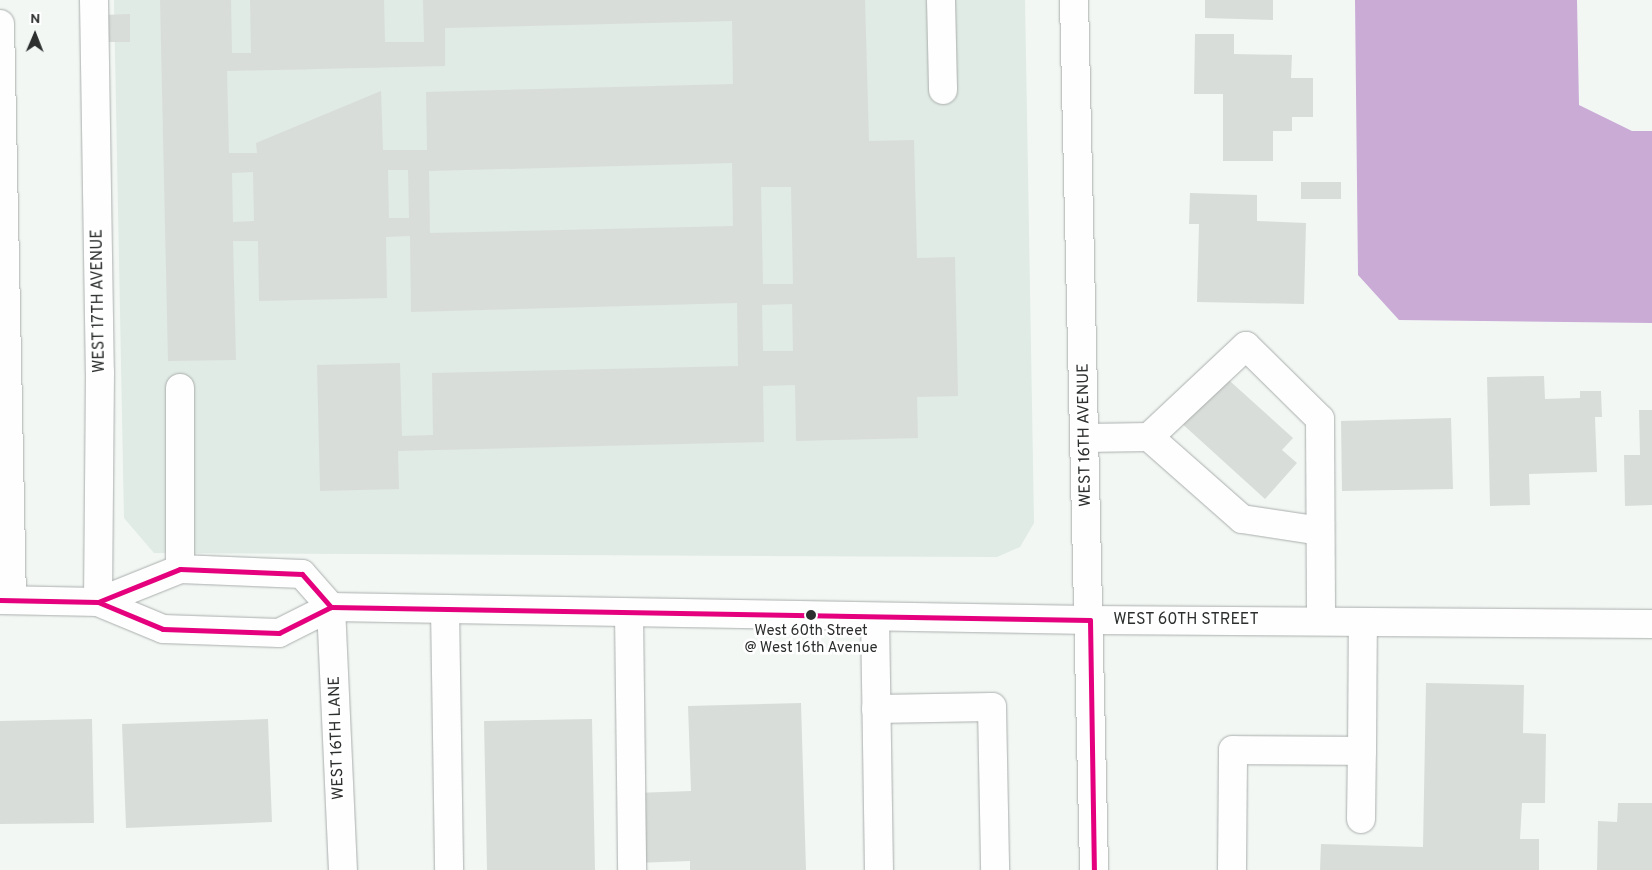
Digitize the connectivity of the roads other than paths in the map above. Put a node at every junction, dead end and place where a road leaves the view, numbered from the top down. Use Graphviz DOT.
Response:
graph roads {
  1 [pos="94,0"];
  2 [pos="941,0"];
  3 [pos="1074,0"];
  4 [pos="0,24"];
  5 [pos="943,90"];
  6 [pos="1,143"];
  7 [pos="180,388"];
  8 [pos="1149,437"];
  9 [pos="1085,438"];
  10 [pos="1320,531"];
  11 [pos="180,569"];
  12 [pos="6,600"];
  13 [pos="98,602"];
  14 [pos="331,606"];
  15 [pos="445,609"];
  16 [pos="628,613"];
  17 [pos="875,617"];
  18 [pos="1090,620"];
  19 [pos="1321,621"];
  20 [pos="1363,622"];
  21 [pos="1652,624"];
  22 [pos="876,709"];
  23 [pos="1362,751"];
  24 [pos="1361,819"];
  25 [pos="343,870"];
  26 [pos="448,870"];
  27 [pos="632,870"];
  28 [pos="879,870"];
  29 [pos="995,870"];
  30 [pos="1094,870"];
  31 [pos="1232,870"];
  1 -- 13 [label="street, WEST 17TH AVENUE"];
  2 -- 5 [label="street"];
  3 -- 9 [label="street, WEST 16TH AVENUE"];
  4 -- 6 [label="street"];
  6 -- 12 [label="street"];
  7 -- 11 [label="street"];
  8 -- 9 [label="street"];
  8 -- 10 [label="street"];
  8 -- 10 [label="street"];
  9 -- 18 [label="street, WEST 16TH AVENUE"];
  10 -- 19 [label="street"];
  11 -- 13 [label="street, WEST 60TH STREET"];
  11 -- 14 [label="street, WEST 60TH STREET"];
  12 -- 13 [label="street, WEST 60TH STREET"];
  13 -- 14 [label="street, WEST 60TH STREET"];
  14 -- 15 [label="street, WEST 60TH STREET"];
  14 -- 25 [label="street, WEST 16TH LANE"];
  15 -- 16 [label="street, WEST 60TH STREET"];
  15 -- 26 [label="street"];
  16 -- 17 [label="street, WEST 60TH STREET"];
  16 -- 27 [label="street"];
  17 -- 18 [label="street, WEST 60TH STREET"];
  17 -- 22 [label="street"];
  18 -- 19 [label="street, WEST 60TH STREET"];
  18 -- 30 [label="street, WEST 16TH AVENUE"];
  19 -- 20 [label="street, WEST 60TH STREET"];
  20 -- 21 [label="street, WEST 60TH STREET"];
  20 -- 23 [label="street"];
  22 -- 28 [label="street"];
  22 -- 29 [label="street"];
  23 -- 24 [label="street"];
  23 -- 31 [label="street"];
}
